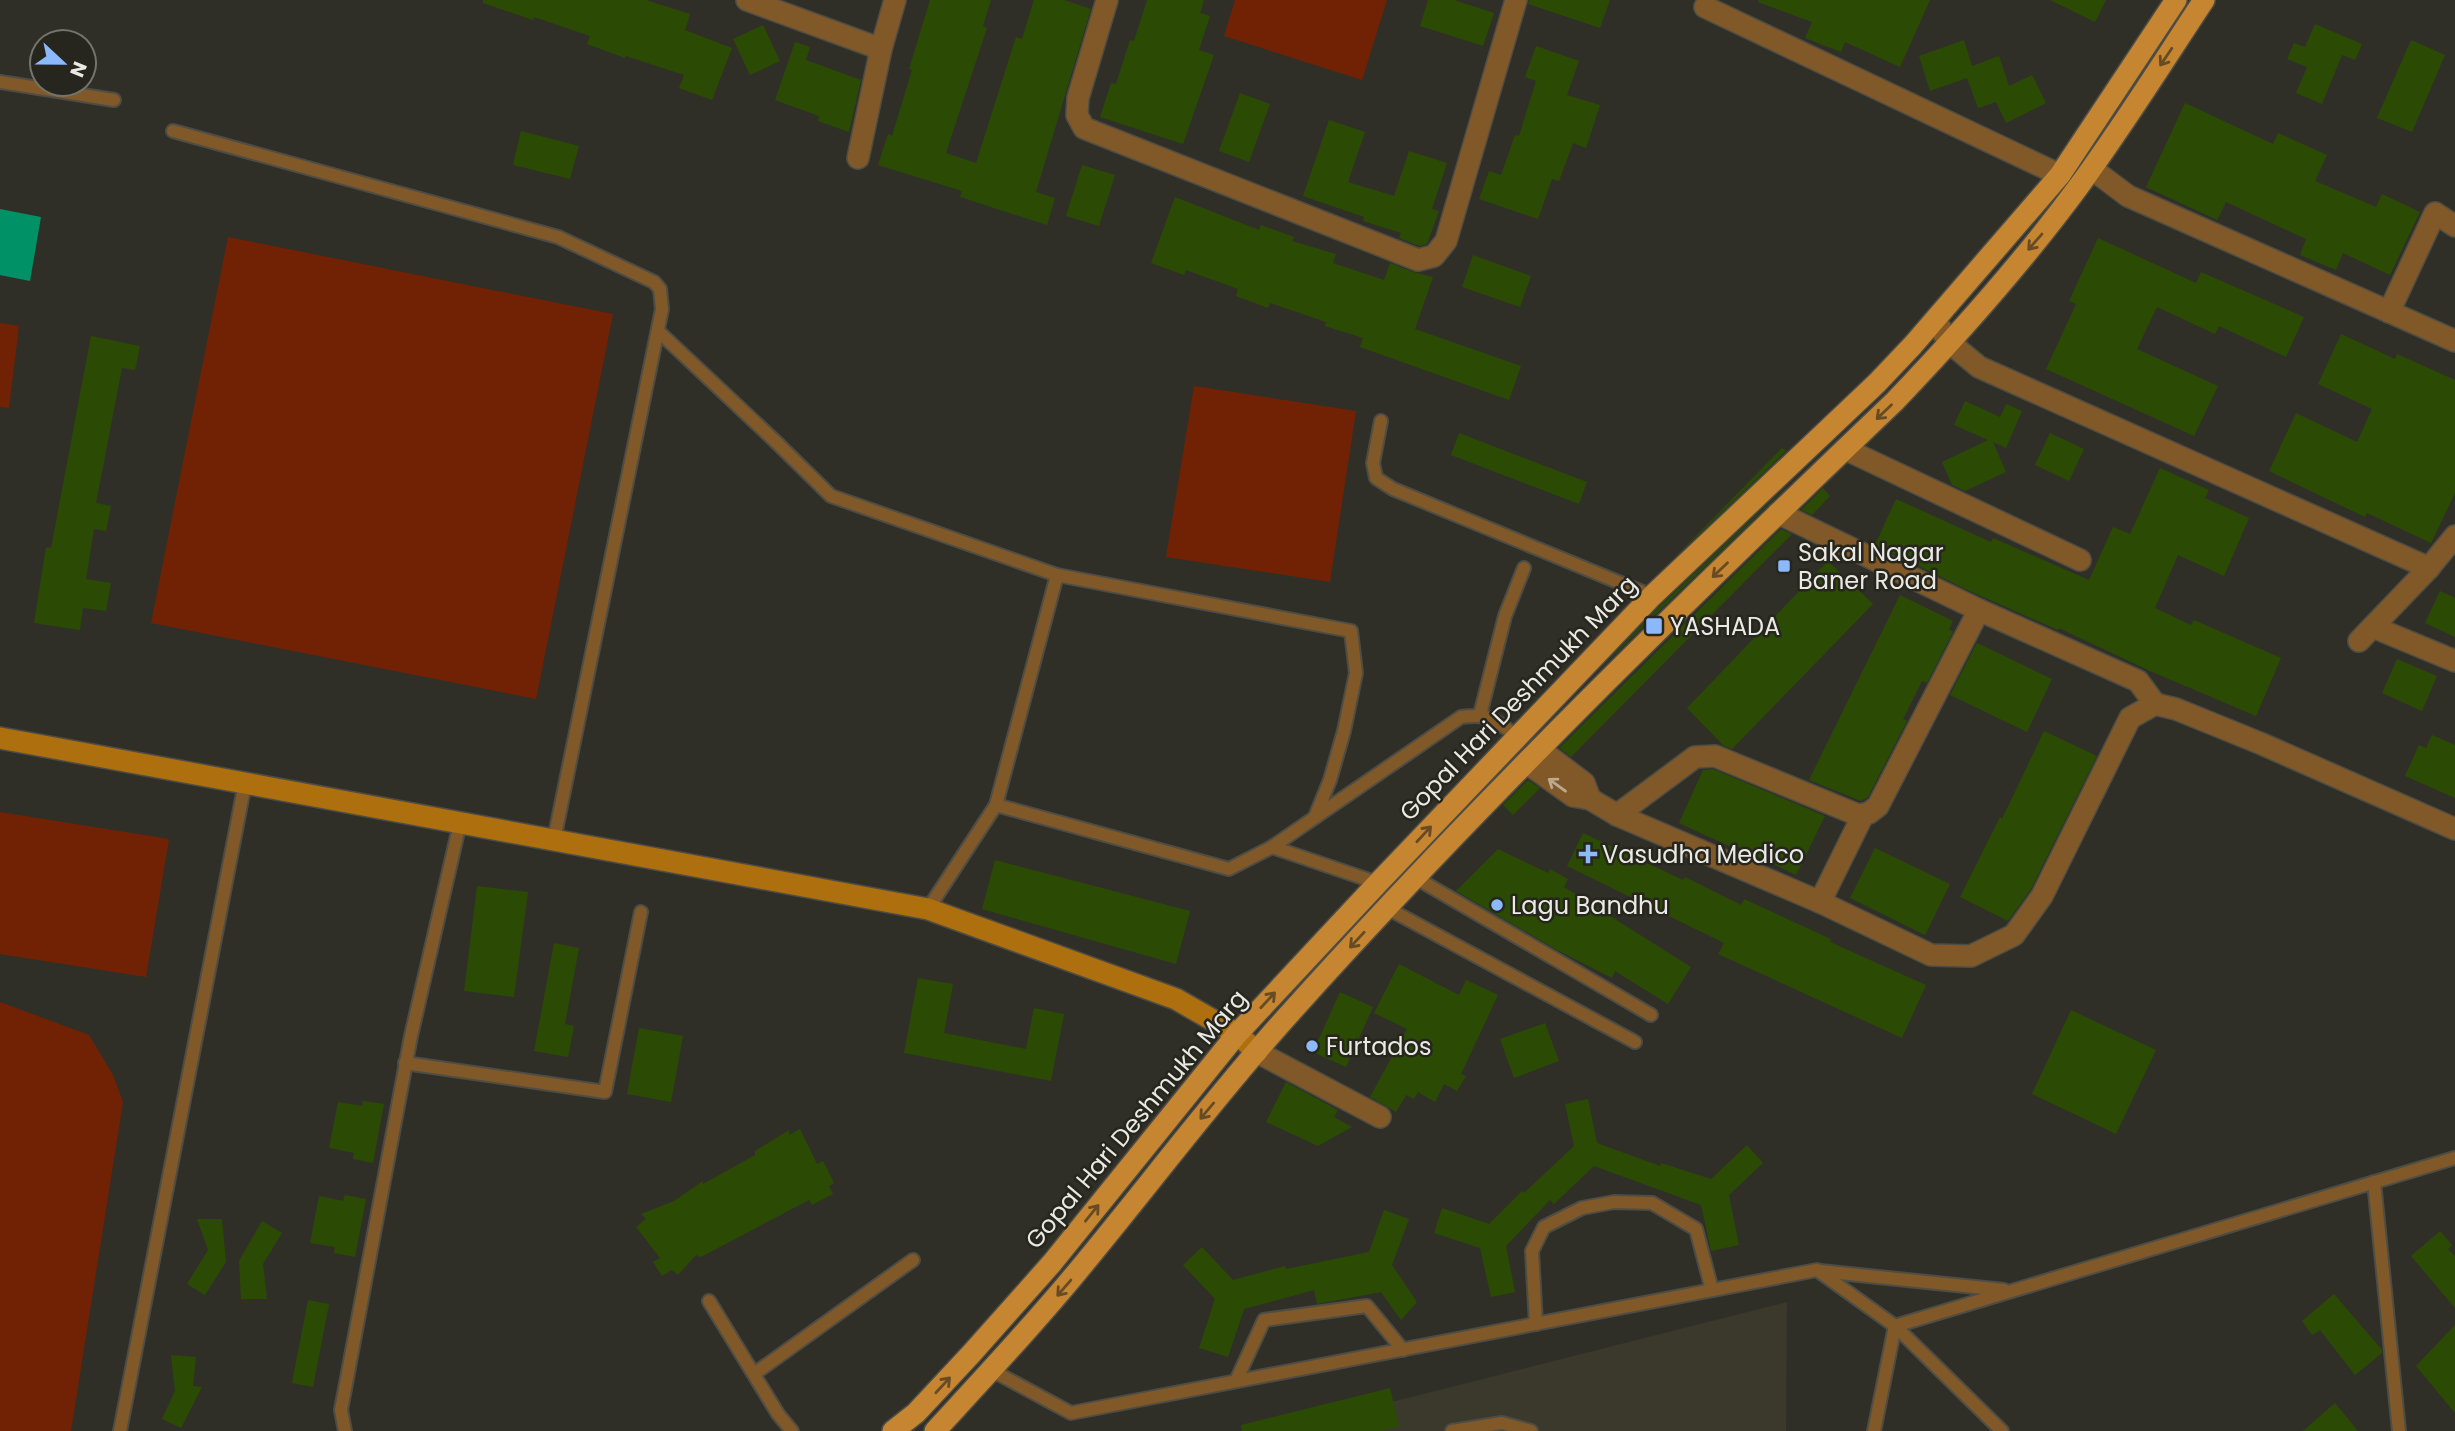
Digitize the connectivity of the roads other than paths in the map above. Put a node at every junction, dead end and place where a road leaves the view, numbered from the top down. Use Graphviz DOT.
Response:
graph roads {
  1 [pos="747,0"];
  2 [pos="895,0"];
  3 [pos="1107,0"];
  4 [pos="1516,0"];
  5 [pos="2176,0"];
  6 [pos="2204,0"];
  7 [pos="1705,7"];
  8 [pos="881,49"];
  9 [pos="0,82"];
  10 [pos="114,100"];
  11 [pos="173,131"];
  12 [pos="858,158"];
  13 [pos="2092,169"];
  14 [pos="2060,175"];
  15 [pos="2455,226"];
  16 [pos="2389,312"];
  17 [pos="1935,320"];
  18 [pos="658,331"];
  19 [pos="2455,341"];
  20 [pos="1949,342"];
  21 [pos="1381,422"];
  22 [pos="1845,449"];
  23 [pos="1778,513"];
  24 [pos="2455,536"];
  25 [pos="2080,560"];
  26 [pos="1524,568"];
  27 [pos="2429,568"];
  28 [pos="1057,575"];
  29 [pos="1652,596"];
  30 [pos="1979,610"];
  31 [pos="2455,661"];
  32 [pos="2155,705"];
  33 [pos="1480,715"];
  34 [pos="1517,737"];
  35 [pos="0,738"];
  36 [pos="1533,756"];
  37 [pos="245,783"];
  38 [pos="996,805"];
  39 [pos="1617,815"];
  40 [pos="1863,815"];
  41 [pos="1315,817"];
  42 [pos="460,823"];
  43 [pos="2455,829"];
  44 [pos="554,840"];
  45 [pos="1272,847"];
  46 [pos="1416,877"];
  47 [pos="1378,883"];
  48 [pos="1820,902"];
  49 [pos="1387,908"];
  50 [pos="928,909"];
  51 [pos="641,912"];
  52 [pos="1651,1015"];
  53 [pos="1237,1034"];
  54 [pos="1635,1042"];
  55 [pos="1257,1052"];
  56 [pos="405,1063"];
  57 [pos="1380,1117"];
  58 [pos="2455,1158"];
  59 [pos="2374,1182"];
  60 [pos="913,1260"];
  61 [pos="1816,1270"];
  62 [pos="1712,1290"];
  63 [pos="2011,1291"];
  64 [pos="709,1301"];
  65 [pos="1536,1324"];
  66 [pos="1895,1326"];
  67 [pos="1404,1349"];
  68 [pos="991,1370"];
  69 [pos="754,1374"];
  70 [pos="1236,1381"];
  71 [pos="120,1431"];
  72 [pos="345,1431"];
  73 [pos="792,1431"];
  74 [pos="893,1431"];
  75 [pos="934,1431"];
  76 [pos="1452,1431"];
  77 [pos="1531,1431"];
  78 [pos="1874,1431"];
  79 [pos="2002,1431"];
  80 [pos="2399,1431"];
  1 -- 8 [label="street"];
  2 -- 8 [label="street"];
  3 -- 4 [label="street"];
  5 -- 14 [label="main road, Gopal Hari Deshmukh Marg"];
  6 -- 13 [label="main road, Gopal Hari Deshmukh Marg, one-way"];
  7 -- 14 [label="street"];
  8 -- 12 [label="street"];
  9 -- 10 [label="lane"];
  11 -- 18 [label="lane"];
  13 -- 16 [label="street"];
  13 -- 20 [label="main road, Gopal Hari Deshmukh Marg, one-way"];
  14 -- 17 [label="main road, Gopal Hari Deshmukh Marg"];
  15 -- 16 [label="street"];
  16 -- 19 [label="street"];
  17 -- 20 [label="street"];
  17 -- 29 [label="main road, Gopal Hari Deshmukh Marg"];
  18 -- 28 [label="lane"];
  18 -- 44 [label="lane"];
  20 -- 22 [label="main road, Gopal Hari Deshmukh Marg, one-way"];
  20 -- 27 [label="street"];
  21 -- 29 [label="lane"];
  22 -- 23 [label="main road, Gopal Hari Deshmukh Marg"];
  22 -- 25 [label="street"];
  23 -- 30 [label="street"];
  23 -- 36 [label="main road, Gopal Hari Deshmukh Marg, one-way"];
  24 -- 27 [label="street"];
  26 -- 33 [label="lane"];
  27 -- 31 [label="street"];
  28 -- 38 [label="lane"];
  28 -- 41 [label="lane"];
  29 -- 34 [label="main road, Gopal Hari Deshmukh Marg"];
  30 -- 32 [label="street"];
  30 -- 40 [label="street"];
  32 -- 43 [label="street"];
  32 -- 48 [label="street"];
  33 -- 34 [label="lane"];
  33 -- 41 [label="lane"];
  47 -- 34 [label="main road, Gopal Hari Deshmukh Marg, one-way"];
  35 -- 37 [label="street"];
  36 -- 39 [label="street"];
  36 -- 46 [label="main road, Gopal Hari Deshmukh Marg"];
  37 -- 42 [label="street"];
  37 -- 71 [label="lane"];
  38 -- 45 [label="lane"];
  38 -- 50 [label="lane"];
  39 -- 40 [label="street"];
  39 -- 48 [label="street"];
  40 -- 48 [label="street"];
  41 -- 45 [label="lane"];
  42 -- 44 [label="street"];
  42 -- 56 [label="lane"];
  44 -- 50 [label="street"];
  45 -- 47 [label="lane"];
  46 -- 49 [label="main road, Gopal Hari Deshmukh Marg"];
  46 -- 52 [label="lane"];
  53 -- 47 [label="main road, Gopal Hari Deshmukh Marg, one-way"];
  49 -- 54 [label="lane"];
  49 -- 55 [label="main road, Gopal Hari Deshmukh Marg, one-way"];
  50 -- 53 [label="street"];
  51 -- 56 [label="lane"];
  53 -- 55 [label="street"];
  74 -- 53 [label="main road, Gopal Hari Deshmukh Marg, one-way"];
  55 -- 57 [label="street"];
  55 -- 68 [label="main road, Gopal Hari Deshmukh Marg, one-way"];
  56 -- 72 [label="lane"];
  58 -- 59 [label="lane"];
  59 -- 63 [label="lane"];
  59 -- 80 [label="lane"];
  60 -- 69 [label="lane"];
  61 -- 62 [label="lane"];
  61 -- 63 [label="lane"];
  61 -- 66 [label="lane"];
  62 -- 65 [label="lane"];
  62 -- 65 [label="lane"];
  63 -- 66 [label="lane"];
  64 -- 69 [label="lane"];
  65 -- 67 [label="lane"];
  66 -- 78 [label="lane"];
  66 -- 79 [label="lane"];
  67 -- 70 [label="lane"];
  67 -- 70 [label="lane"];
  68 -- 70 [label="lane"];
  68 -- 75 [label="main road, Gopal Hari Deshmukh Marg"];
  69 -- 73 [label="lane"];
  76 -- 77 [label="lane"];
}
